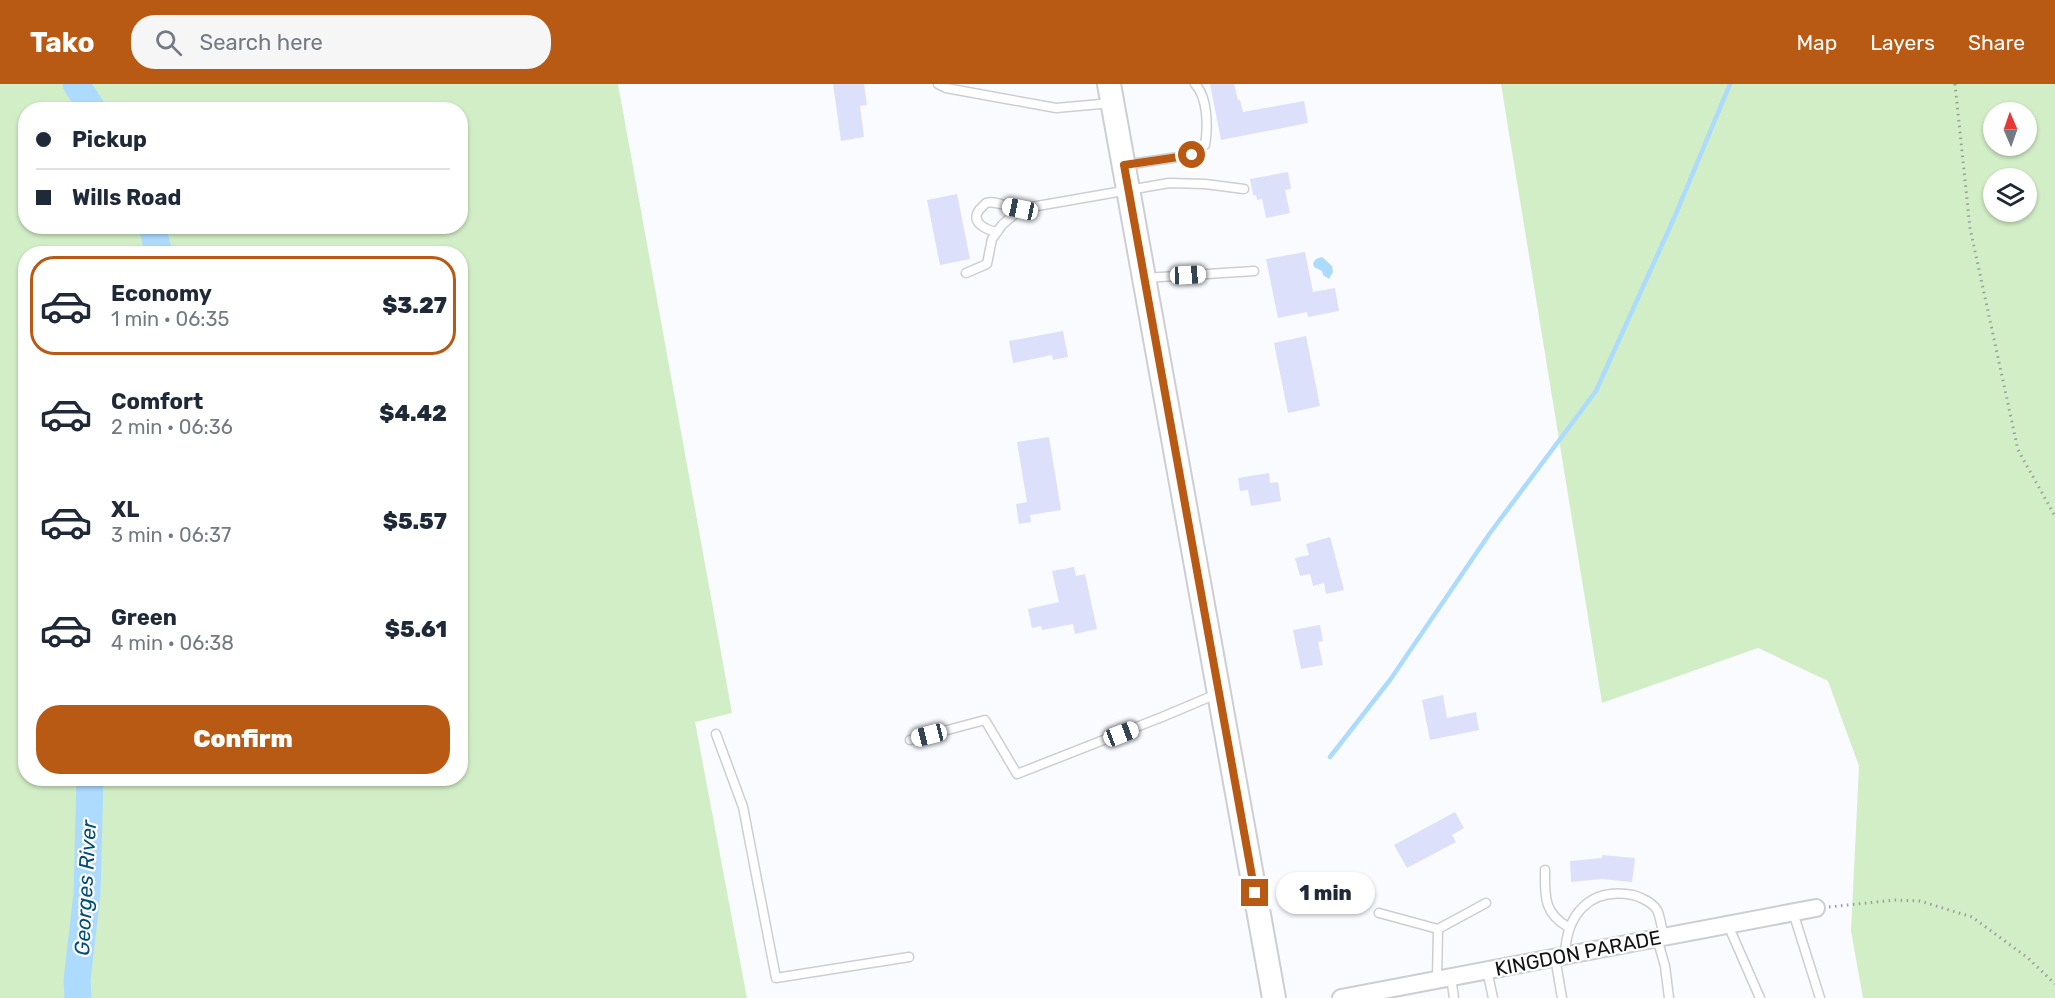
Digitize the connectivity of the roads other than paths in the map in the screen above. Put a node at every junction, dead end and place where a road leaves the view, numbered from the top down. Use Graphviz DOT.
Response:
graph roads {
  1 [pos="938,84"];
  2 [pos="1195,84"];
  3 [pos="1111,93"];
  4 [pos="1124,165"];
  5 [pos="1244,189"];
  6 [pos="1129,191"];
  7 [pos="1020,209"];
  8 [pos="997,232"];
  9 [pos="1254,271"];
  10 [pos="966,273"];
  11 [pos="1144,278"];
  12 [pos="1219,693"];
  13 [pos="716,734"];
  14 [pos="910,740"];
  15 [pos="1545,870"];
  16 [pos="1486,903"];
  17 [pos="1816,908"];
  18 [pos="1793,912"];
  19 [pos="1378,913"];
  20 [pos="1728,925"];
  21 [pos="1568,927"];
  22 [pos="1438,929"];
  23 [pos="1660,938"];
  24 [pos="909,957"];
  25 [pos="1560,957"];
  26 [pos="1487,970"];
  27 [pos="1444,978"];
  28 [pos="1274,998"];
  29 [pos="1341,998"];
  30 [pos="1454,998"];
  31 [pos="1493,998"];
  32 [pos="1562,998"];
  33 [pos="1669,998"];
  34 [pos="1760,998"];
  35 [pos="1820,998"];
  1 -- 3 [label="lane"];
  2 -- 4 [label="lane"];
  3 -- 4 [label="street"];
  4 -- 6 [label="street"];
  5 -- 6 [label="lane"];
  6 -- 7 [label="lane"];
  6 -- 11 [label="street"];
  7 -- 8 [label="lane"];
  7 -- 8 [label="lane"];
  8 -- 10 [label="lane"];
  9 -- 11 [label="lane"];
  11 -- 12 [label="street"];
  12 -- 14 [label="lane"];
  12 -- 28 [label="street"];
  13 -- 24 [label="lane"];
  15 -- 21 [label="lane"];
  16 -- 22 [label="lane"];
  17 -- 18 [label="street, KINGDON PARADE"];
  18 -- 20 [label="street, KINGDON PARADE"];
  18 -- 35 [label="lane"];
  19 -- 22 [label="lane"];
  20 -- 23 [label="street, KINGDON PARADE"];
  20 -- 34 [label="lane"];
  21 -- 23 [label="lane"];
  21 -- 25 [label="lane"];
  22 -- 27 [label="lane"];
  23 -- 25 [label="street, KINGDON PARADE"];
  23 -- 33 [label="lane"];
  25 -- 26 [label="street, KINGDON PARADE"];
  25 -- 32 [label="lane"];
  26 -- 27 [label="street, KINGDON PARADE"];
  26 -- 31 [label="lane"];
  27 -- 29 [label="street, KINGDON PARADE"];
  27 -- 30 [label="lane"];
}
